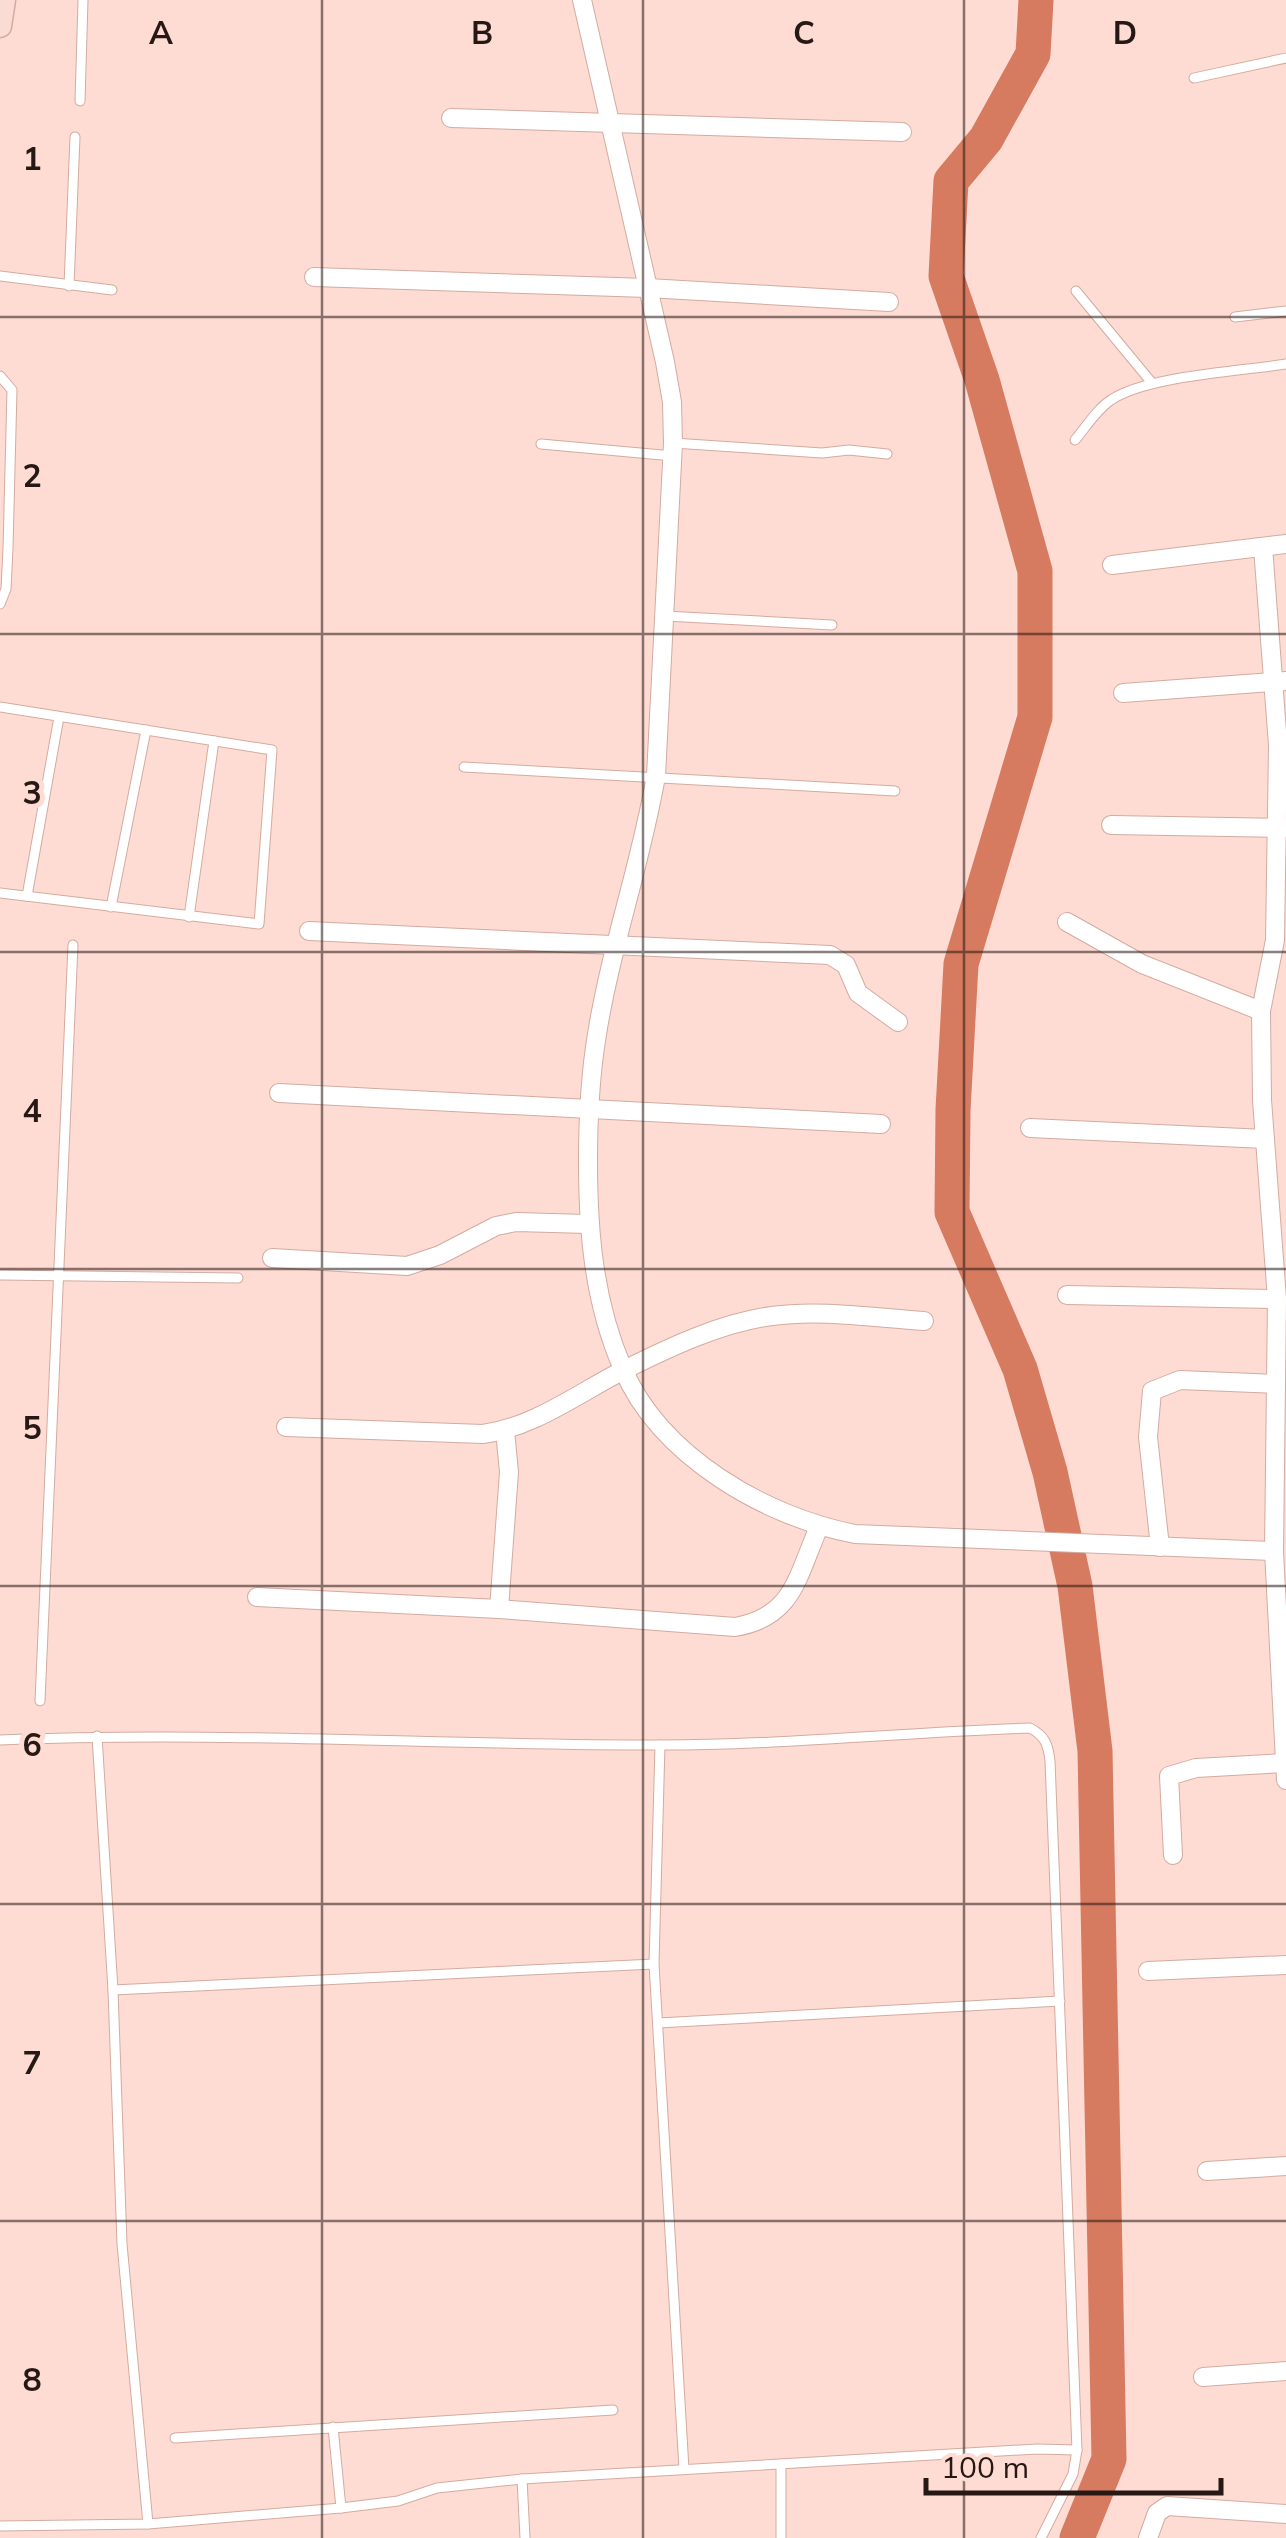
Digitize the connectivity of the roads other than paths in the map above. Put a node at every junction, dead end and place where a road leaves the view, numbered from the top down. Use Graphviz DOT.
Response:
graph roads {
  1 [pos="4,0"];
  2 [pos="83,0"];
  3 [pos="582,0"];
  4 [pos="0,26"];
  5 [pos="1286,58"];
  6 [pos="1194,78"];
  7 [pos="80,101"];
  8 [pos="452,118"];
  9 [pos="608,124"];
  10 [pos="902,132"];
  11 [pos="75,137"];
  12 [pos="0,276"];
  13 [pos="314,277"];
  14 [pos="69,286"];
  15 [pos="648,288"];
  16 [pos="112,290"];
  17 [pos="1076,291"];
  18 [pos="889,302"];
  19 [pos="1286,311"];
  20 [pos="1235,317"];
  21 [pos="1286,364"];
  22 [pos="0,376"];
  23 [pos="1152,383"];
  24 [pos="1074,440"];
  25 [pos="541,444"];
  26 [pos="673,450"];
  27 [pos="887,454"];
  28 [pos="1286,544"];
  29 [pos="1263,547"];
  30 [pos="1112,564"];
  31 [pos="0,604"];
  32 [pos="665,616"];
  33 [pos="832,625"];
  34 [pos="1280,681"];
  35 [pos="1124,694"];
  36 [pos="0,707"];
  37 [pos="59,717"];
  38 [pos="146,730"];
  39 [pos="214,741"];
  40 [pos="464,766"];
  41 [pos="656,776"];
  42 [pos="895,790"];
  43 [pos="1111,825"];
  44 [pos="1282,828"];
  45 [pos="0,893"];
  46 [pos="27,896"];
  47 [pos="111,907"];
  48 [pos="189,918"];
  49 [pos="1068,922"];
  50 [pos="309,931"];
  51 [pos="73,945"];
  52 [pos="617,946"];
  53 [pos="1276,986"];
  54 [pos="1261,1011"];
  55 [pos="898,1022"];
  56 [pos="279,1093"];
  57 [pos="588,1108"];
  58 [pos="881,1124"];
  59 [pos="1030,1128"];
  60 [pos="1273,1149"];
  61 [pos="588,1224"];
  62 [pos="272,1258"];
  63 [pos="0,1274"];
  64 [pos="59,1277"];
  65 [pos="238,1278"];
  66 [pos="1066,1295"];
  67 [pos="1277,1298"];
  68 [pos="924,1322"];
  69 [pos="1281,1324"];
  70 [pos="623,1370"];
  71 [pos="1276,1384"];
  72 [pos="286,1427"];
  73 [pos="505,1431"];
  74 [pos="1281,1521"];
  75 [pos="818,1527"];
  76 [pos="1160,1546"];
  77 [pos="1274,1551"];
  78 [pos="257,1596"];
  79 [pos="499,1608"];
  80 [pos="40,1701"];
  81 [pos="97,1736"];
  82 [pos="0,1740"];
  83 [pos="660,1745"];
  84 [pos="1285,1771"];
  85 [pos="1173,1856"];
  86 [pos="654,1964"];
  87 [pos="1286,1965"];
  88 [pos="1148,1971"];
  89 [pos="114,1990"];
  90 [pos="1060,2002"];
  91 [pos="658,2024"];
  92 [pos="1286,2166"];
  93 [pos="1207,2171"];
  94 [pos="1286,2371"];
  95 [pos="1203,2377"];
  96 [pos="613,2410"];
  97 [pos="333,2428"];
  98 [pos="175,2438"];
  99 [pos="1076,2450"];
  100 [pos="780,2464"];
  101 [pos="684,2469"];
  102 [pos="522,2479"];
  103 [pos="341,2508"];
  104 [pos="1286,2514"];
  105 [pos="148,2524"];
  106 [pos="0,2526"];
  107 [pos="525,2538"];
  108 [pos="782,2538"];
  109 [pos="1041,2538"];
  110 [pos="1148,2538"];
  1 -- 4 [label="main road"];
  2 -- 7 [label="lane"];
  3 -- 9 [label="street"];
  5 -- 6 [label="lane"];
  8 -- 9 [label="street"];
  9 -- 10 [label="street"];
  9 -- 15 [label="street"];
  11 -- 14 [label="lane"];
  12 -- 14 [label="lane"];
  13 -- 15 [label="street"];
  14 -- 16 [label="lane"];
  15 -- 18 [label="street"];
  15 -- 26 [label="street"];
  17 -- 23 [label="lane"];
  19 -- 20 [label="lane"];
  21 -- 23 [label="lane"];
  22 -- 31 [label="lane"];
  23 -- 24 [label="lane"];
  25 -- 26 [label="lane"];
  26 -- 27 [label="lane"];
  26 -- 32 [label="street"];
  28 -- 29 [label="street"];
  29 -- 30 [label="street"];
  29 -- 34 [label="street"];
  32 -- 33 [label="lane"];
  32 -- 41 [label="street"];
  34 -- 35 [label="street"];
  34 -- 44 [label="street"];
  36 -- 37 [label="lane"];
  37 -- 38 [label="lane"];
  37 -- 46 [label="lane"];
  38 -- 39 [label="lane"];
  38 -- 47 [label="lane"];
  39 -- 48 [label="lane"];
  39 -- 48 [label="lane"];
  40 -- 41 [label="lane"];
  41 -- 42 [label="lane"];
  41 -- 52 [label="street"];
  43 -- 44 [label="street"];
  44 -- 53 [label="street"];
  45 -- 46 [label="lane"];
  46 -- 47 [label="lane"];
  47 -- 48 [label="lane"];
  49 -- 54 [label="street"];
  50 -- 52 [label="street"];
  51 -- 64 [label="lane"];
  52 -- 55 [label="street"];
  52 -- 57 [label="street"];
  53 -- 54 [label="street"];
  54 -- 60 [label="street"];
  56 -- 57 [label="street"];
  57 -- 58 [label="street"];
  57 -- 61 [label="street"];
  59 -- 60 [label="street"];
  60 -- 67 [label="street"];
  61 -- 62 [label="street"];
  61 -- 70 [label="street"];
  63 -- 64 [label="lane"];
  64 -- 65 [label="lane"];
  64 -- 80 [label="lane"];
  66 -- 67 [label="street"];
  67 -- 69 [label="street"];
  68 -- 70 [label="street"];
  69 -- 71 [label="street"];
  70 -- 73 [label="street"];
  70 -- 75 [label="street"];
  71 -- 74 [label="street"];
  71 -- 76 [label="street"];
  72 -- 73 [label="street"];
  73 -- 79 [label="street"];
  74 -- 77 [label="street"];
  75 -- 76 [label="street"];
  75 -- 79 [label="street"];
  76 -- 77 [label="street"];
  77 -- 84 [label="street"];
  78 -- 79 [label="street"];
  81 -- 82 [label="lane"];
  81 -- 83 [label="lane"];
  81 -- 89 [label="lane"];
  83 -- 86 [label="lane"];
  83 -- 90 [label="lane"];
  84 -- 85 [label="street"];
  86 -- 89 [label="lane"];
  86 -- 91 [label="lane"];
  87 -- 88 [label="street"];
  89 -- 105 [label="lane"];
  90 -- 91 [label="lane"];
  90 -- 99 [label="lane"];
  91 -- 101 [label="lane"];
  92 -- 93 [label="street"];
  94 -- 95 [label="street"];
  96 -- 97 [label="lane"];
  97 -- 98 [label="lane"];
  97 -- 103 [label="lane"];
  99 -- 100 [label="lane"];
  99 -- 109 [label="lane"];
  100 -- 101 [label="lane"];
  100 -- 108 [label="lane"];
  101 -- 102 [label="lane"];
  102 -- 103 [label="lane"];
  102 -- 107 [label="lane"];
  103 -- 105 [label="lane"];
  104 -- 110 [label="street"];
  105 -- 106 [label="lane"];
}
